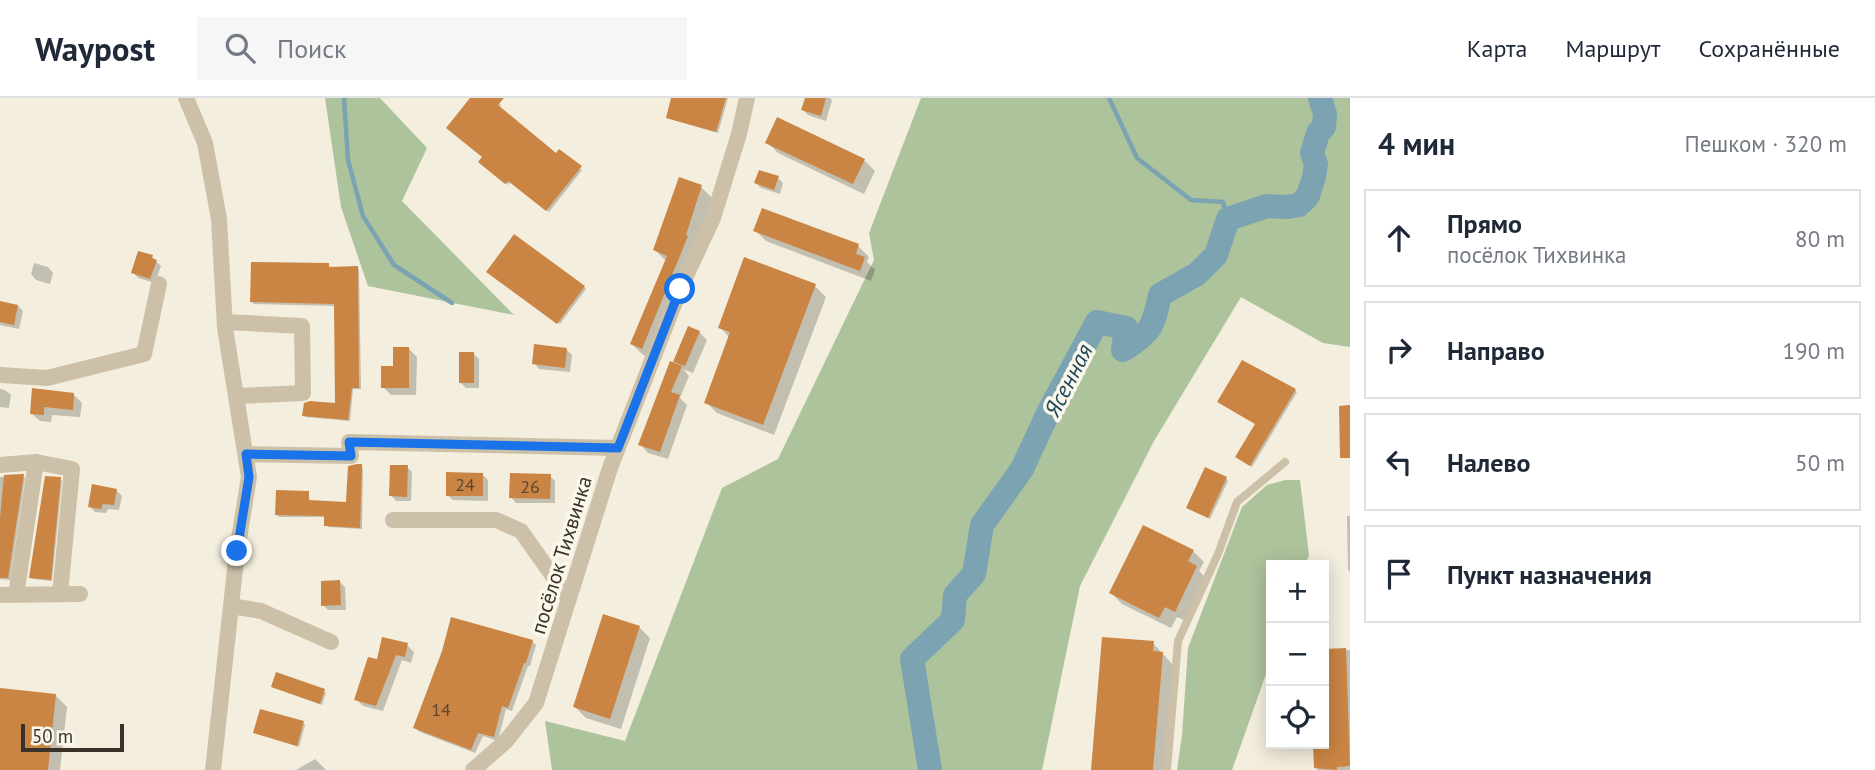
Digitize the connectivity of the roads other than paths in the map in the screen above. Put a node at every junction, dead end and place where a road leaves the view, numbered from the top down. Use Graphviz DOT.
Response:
graph roads {
  1 [pos="186,98"];
  2 [pos="747,98"];
  3 [pos="159,284"];
  4 [pos="225,322"];
  5 [pos="0,375"];
  6 [pos="237,396"];
  7 [pos="618,448"];
  8 [pos="246,454"];
  9 [pos="36,462"];
  10 [pos="1285,462"];
  11 [pos="0,465"];
  12 [pos="393,520"];
  13 [pos="60,594"];
  14 [pos="80,594"];
  15 [pos="8,595"];
  16 [pos="569,599"];
  17 [pos="231,606"];
  18 [pos="331,642"];
  19 [pos="213,770"];
  20 [pos="472,770"];
  21 [pos="1167,770"];
  1 -- 4 [label="street"];
  2 -- 7 [label="street, посёлок Тихвинка"];
  3 -- 5 [label="street"];
  4 -- 6 [label="street"];
  4 -- 6 [label="street"];
  6 -- 8 [label="street"];
  7 -- 8 [label="street"];
  7 -- 16 [label="street, посёлок Тихвинка"];
  8 -- 17 [label="street"];
  9 -- 11 [label="street"];
  9 -- 13 [label="street"];
  9 -- 15 [label="street"];
  10 -- 21 [label="lane"];
  12 -- 16 [label="street"];
  13 -- 14 [label="street"];
  13 -- 15 [label="street"];
  16 -- 20 [label="street, посёлок Тихвинка"];
  17 -- 18 [label="street"];
  17 -- 19 [label="street"];
}
